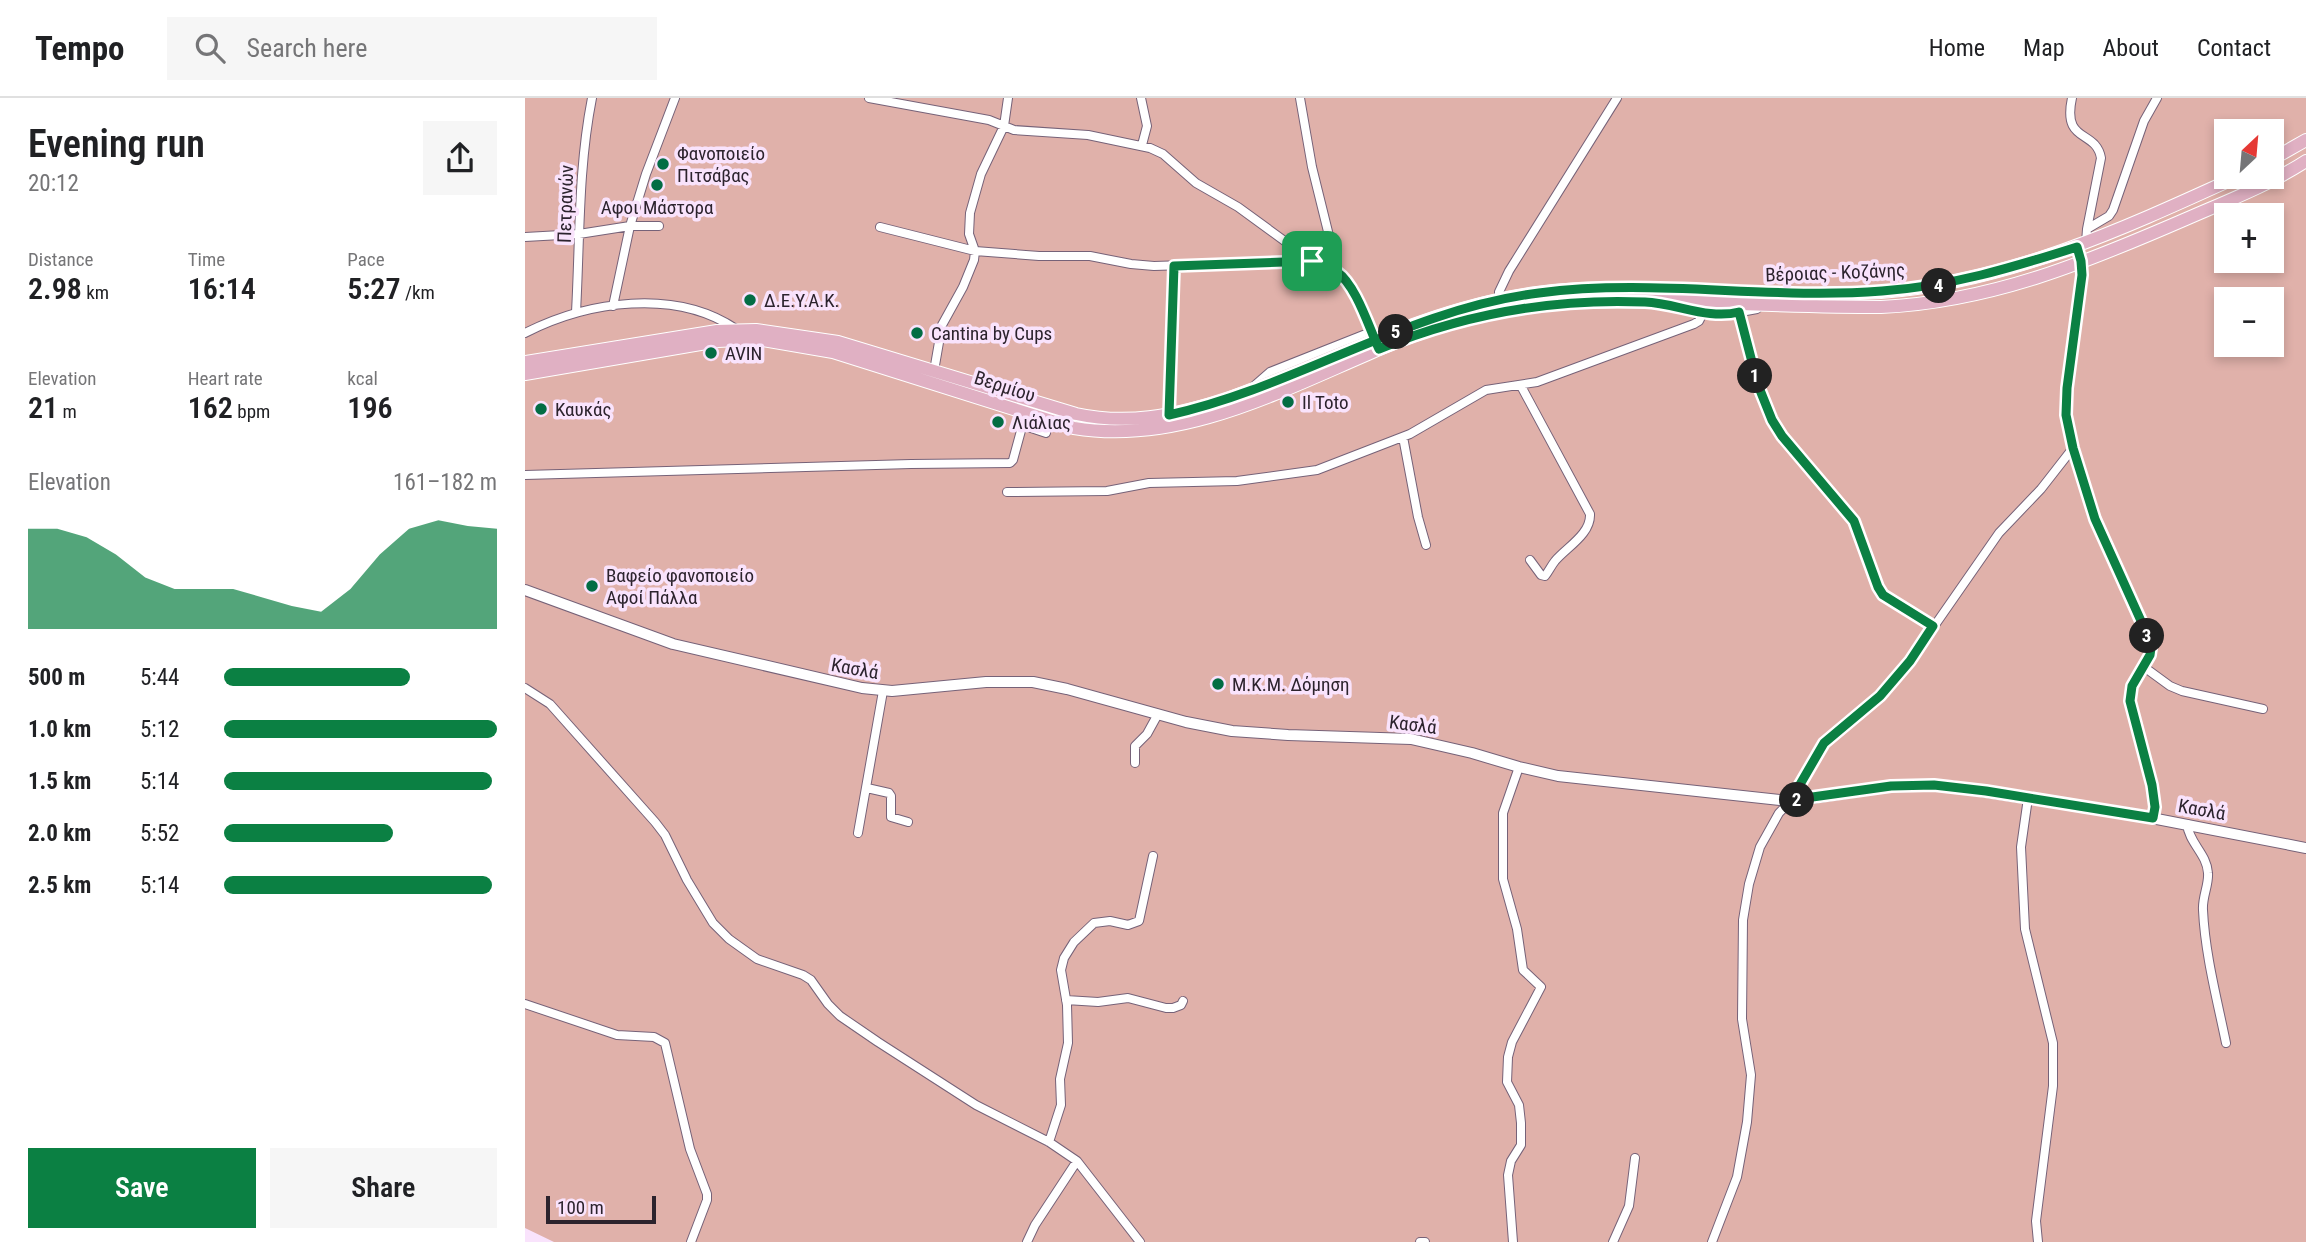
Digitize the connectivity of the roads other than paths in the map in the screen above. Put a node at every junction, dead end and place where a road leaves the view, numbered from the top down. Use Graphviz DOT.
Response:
graph roads {
  1 [pos="592,98"];
  2 [pos="675,98"];
  3 [pos="869,98"];
  4 [pos="1008,98"];
  5 [pos="1141,98"];
  6 [pos="1300,98"];
  7 [pos="1618,98"];
  8 [pos="2071,98"];
  9 [pos="2157,98"];
  10 [pos="1004,126"];
  11 [pos="2306,140"];
  12 [pos="1142,145"];
  13 [pos="2284,153"];
  14 [pos="2306,161"];
  15 [pos="2214,187"];
  16 [pos="630,226"];
  17 [pos="659,226"];
  18 [pos="880,227"];
  19 [pos="2087,229"];
  20 [pos="579,234"];
  21 [pos="525,237"];
  22 [pos="2081,245"];
  23 [pos="975,251"];
  24 [pos="1312,261"];
  25 [pos="2081,261"];
  26 [pos="1174,266"];
  27 [pos="1338,272"];
  28 [pos="1647,302"];
  29 [pos="1501,305"];
  30 [pos="613,306"];
  31 [pos="1791,306"];
  32 [pos="576,312"];
  33 [pos="1739,312"];
  34 [pos="1703,313"];
  35 [pos="736,329"];
  36 [pos="525,333"];
  37 [pos="746,339"];
  38 [pos="1375,341"];
  39 [pos="525,362"];
  40 [pos="934,370"];
  41 [pos="525,374"];
  42 [pos="1521,386"];
  43 [pos="1169,415"];
  44 [pos="1046,433"];
  45 [pos="1403,437"];
  46 [pos="2073,448"];
  47 [pos="525,475"];
  48 [pos="1007,492"];
  49 [pos="1426,545"];
  50 [pos="1530,560"];
  51 [pos="525,590"];
  52 [pos="1933,626"];
  53 [pos="2144,667"];
  54 [pos="525,688"];
  55 [pos="883,691"];
  56 [pos="2263,709"];
  57 [pos="1158,714"];
  58 [pos="1135,763"];
  59 [pos="1519,767"];
  60 [pos="867,788"];
  61 [pos="2028,798"];
  62 [pos="1791,800"];
  63 [pos="2153,818"];
  64 [pos="908,822"];
  65 [pos="2187,824"];
  66 [pos="857,833"];
  67 [pos="2306,848"];
  68 [pos="1153,856"];
  69 [pos="1066,1000"];
  70 [pos="1183,1001"];
  71 [pos="525,1004"];
  72 [pos="2226,1043"];
  73 [pos="1049,1142"];
  74 [pos="1635,1158"];
  75 [pos="1077,1161"];
  76 [pos="691,1242"];
  77 [pos="1027,1242"];
  78 [pos="1140,1242"];
  79 [pos="1420,1242"];
  80 [pos="1426,1242"];
  81 [pos="1513,1242"];
  82 [pos="1613,1242"];
  83 [pos="1712,1242"];
  84 [pos="2038,1242"];
  1 -- 20 [label="street, Πετρανών"];
  2 -- 16 [label="street"];
  3 -- 10 [label="street"];
  4 -- 10 [label="street"];
  5 -- 12 [label="street"];
  6 -- 27 [label="street"];
  7 -- 29 [label="street"];
  8 -- 19 [label="street"];
  9 -- 19 [label="street"];
  10 -- 12 [label="street"];
  10 -- 23 [label="street"];
  11 -- 13 [label="main road"];
  12 -- 24 [label="street"];
  14 -- 25 [label="main road, Βέροιας - Κοζάνης"];
  15 -- 22 [label="main road, Βέροιας - Κοζάνης"];
  16 -- 17 [label="street"];
  16 -- 20 [label="street"];
  16 -- 30 [label="street"];
  18 -- 23 [label="street"];
  19 -- 22 [label="street"];
  20 -- 21 [label="street"];
  20 -- 32 [label="street, Πετρανών"];
  22 -- 25 [label="street"];
  22 -- 29 [label="main road, Βέροιας - Κοζάνης"];
  23 -- 26 [label="street"];
  23 -- 40 [label="street"];
  24 -- 26 [label="street"];
  24 -- 27 [label="street"];
  25 -- 31 [label="main road, Βέροιας - Κοζάνης"];
  25 -- 46 [label="street"];
  26 -- 43 [label="street"];
  27 -- 38 [label="street"];
  28 -- 29 [label="main road, Βέροιας - Κοζάνης"];
  28 -- 31 [label="main road, Βέροιας - Κοζάνης"];
  28 -- 34 [label="street"];
  29 -- 38 [label="main road, Βερμίου"];
  30 -- 32 [label="street"];
  30 -- 35 [label="street"];
  31 -- 33 [label="street"];
  32 -- 36 [label="street"];
  33 -- 34 [label="street"];
  33 -- 52 [label="street"];
  34 -- 42 [label="street"];
  35 -- 37 [label="street"];
  35 -- 39 [label="main road, Βερμίου"];
  35 -- 40 [label="main road, Βερμίου"];
  37 -- 38 [label="main road, Βερμίου"];
  37 -- 41 [label="main road, Βερμίου"];
  38 -- 43 [label="main road, Βερμίου"];
  40 -- 43 [label="main road, Βερμίου"];
  42 -- 45 [label="street"];
  42 -- 50 [label="street"];
  44 -- 47 [label="street"];
  45 -- 48 [label="street"];
  45 -- 49 [label="street"];
  46 -- 52 [label="street"];
  46 -- 53 [label="street"];
  51 -- 55 [label="street, Κασλά"];
  52 -- 62 [label="street"];
  53 -- 56 [label="street"];
  53 -- 63 [label="street"];
  54 -- 73 [label="street"];
  55 -- 57 [label="street, Κασλά"];
  55 -- 60 [label="street"];
  57 -- 58 [label="street"];
  57 -- 59 [label="street, Κασλά"];
  59 -- 62 [label="street, Κασλά"];
  59 -- 81 [label="street"];
  60 -- 64 [label="street"];
  60 -- 66 [label="street"];
  61 -- 62 [label="street, Κασλά"];
  61 -- 63 [label="street, Κασλά"];
  61 -- 84 [label="street"];
  62 -- 83 [label="street"];
  63 -- 65 [label="street, Κασλά"];
  65 -- 67 [label="street, Κασλά"];
  65 -- 72 [label="street"];
  68 -- 69 [label="street"];
  69 -- 70 [label="street"];
  69 -- 73 [label="street"];
  71 -- 76 [label="street"];
  73 -- 75 [label="street"];
  74 -- 82 [label="street"];
  75 -- 77 [label="street"];
  75 -- 78 [label="street"];
  79 -- 80 [label="street"];
}
